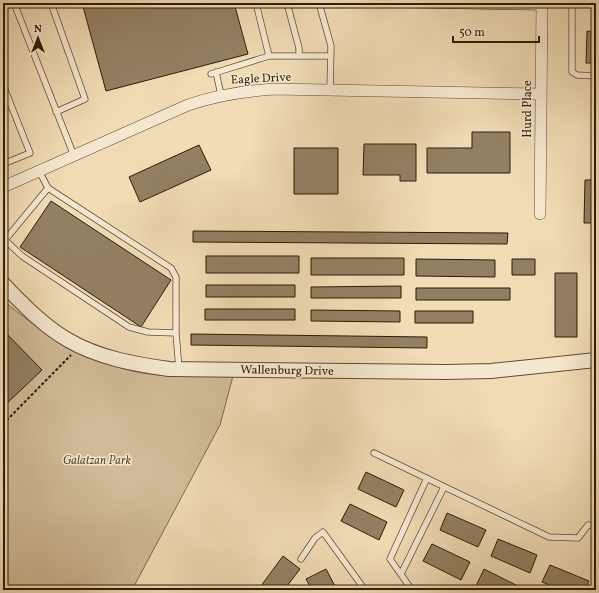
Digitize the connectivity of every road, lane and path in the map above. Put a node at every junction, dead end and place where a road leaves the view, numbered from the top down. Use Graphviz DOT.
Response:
graph roads {
  1 [pos="14,3"];
  2 [pos="51,3"];
  3 [pos="256,3"];
  4 [pos="287,3"];
  5 [pos="320,3"];
  6 [pos="379,3"];
  7 [pos="572,3"];
  8 [pos="506,5"];
  9 [pos="542,5"];
  10 [pos="269,56"];
  11 [pos="299,56"];
  12 [pos="331,56"];
  13 [pos="596,76"];
  14 [pos="3,85"];
  15 [pos="330,90"];
  16 [pos="221,94"];
  17 [pos="540,94"];
  18 [pos="56,112"];
  19 [pos="74,156"];
  20 [pos="3,164"];
  21 [pos="39,171"];
  22 [pos="3,188"];
  23 [pos="48,188"];
  24 [pos="540,214"];
  25 [pos="4,241"];
  26 [pos="3,284"];
  27 [pos="176,333"];
  28 [pos="80,346"];
  29 [pos="596,360"];
  30 [pos="179,369"];
  31 [pos="3,424"];
  32 [pos="374,453"];
  33 [pos="427,478"];
  34 [pos="444,487"];
  35 [pos="596,525"];
  36 [pos="301,559"];
  37 [pos="401,574"];
  38 [pos="365,590"];
  39 [pos="412,590"];
  1 -- 18 [label="lane"];
  2 -- 18 [label="lane"];
  3 -- 10 [label="lane"];
  4 -- 11 [label="lane"];
  5 -- 12 [label="lane"];
  6 -- 8 [label="lane"];
  7 -- 13 [label="lane"];
  8 -- 9 [label="lane"];
  9 -- 17 [label="street, Hurd Place"];
  10 -- 11 [label="lane"];
  10 -- 16 [label="lane"];
  11 -- 12 [label="lane"];
  12 -- 15 [label="lane"];
  14 -- 20 [label="lane"];
  15 -- 16 [label="street, Eagle Drive"];
  15 -- 17 [label="street, Eagle Drive"];
  16 -- 19 [label="street, Eagle Drive"];
  17 -- 24 [label="street, Hurd Place"];
  18 -- 19 [label="lane"];
  19 -- 21 [label="street, Eagle Drive"];
  21 -- 22 [label="street, Eagle Drive"];
  21 -- 23 [label="lane"];
  23 -- 25 [label="lane"];
  23 -- 27 [label="lane"];
  25 -- 27 [label="lane"];
  26 -- 28 [label="street, Wallenburg Drive"];
  27 -- 30 [label="lane"];
  28 -- 30 [label="street, Wallenburg Drive"];
  28 -- 31 [label="path"];
  29 -- 30 [label="street, Wallenburg Drive"];
  32 -- 33 [label="lane"];
  33 -- 34 [label="lane"];
  33 -- 37 [label="lane"];
  34 -- 35 [label="lane"];
  34 -- 37 [label="lane"];
  36 -- 38 [label="lane"];
  37 -- 39 [label="lane"];
}
